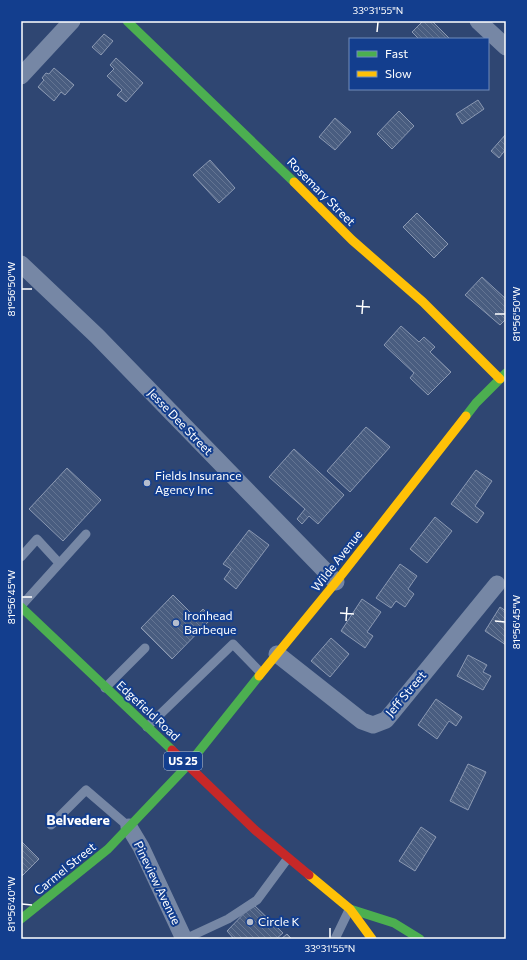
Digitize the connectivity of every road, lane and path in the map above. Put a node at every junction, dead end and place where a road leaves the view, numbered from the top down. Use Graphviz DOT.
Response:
graph roads {
  1 [pos="72,21"];
  2 [pos="127,21"];
  3 [pos="478,21"];
  4 [pos="506,47"];
  5 [pos="21,76"];
  6 [pos="21,264"];
  7 [pos="503,376"];
  8 [pos="86,534"];
  9 [pos="21,557"];
  10 [pos="59,563"];
  11 [pos="336,582"];
  12 [pos="497,584"];
  13 [pos="21,606"];
  14 [pos="145,648"];
  15 [pos="277,654"];
  16 [pos="261,673"];
  17 [pos="106,688"];
  18 [pos="147,727"];
  19 [pos="188,766"];
  20 [pos="51,825"];
  21 [pos="129,827"];
  22 [pos="289,858"];
  23 [pos="350,909"];
  24 [pos="23,915"];
  25 [pos="185,939"];
  26 [pos="335,939"];
  27 [pos="372,939"];
  28 [pos="420,939"];
  1 -- 5 [label="street"];
  2 -- 7 [label="street, Rosemary Street"];
  3 -- 4 [label="street"];
  6 -- 11 [label="street, Jesse Dee Street"];
  7 -- 11 [label="street, Wilde Avenue"];
  8 -- 10 [label="lane"];
  9 -- 10 [label="lane"];
  10 -- 13 [label="lane"];
  11 -- 15 [label="street, Wilde Avenue"];
  12 -- 15 [label="street, Jeff Street"];
  13 -- 17 [label="street, Edgefield Road / US 25"];
  14 -- 17 [label="lane"];
  15 -- 16 [label="street, Wilde Avenue"];
  16 -- 18 [label="lane"];
  16 -- 19 [label="street, Wilde Avenue"];
  17 -- 18 [label="street, Edgefield Road / US 25"];
  18 -- 19 [label="street, Edgefield Road / US 25"];
  19 -- 21 [label="street, Carmel Street"];
  19 -- 22 [label="street, Edgefield Road / US 25"];
  20 -- 21 [label="lane"];
  21 -- 24 [label="street, Carmel Street"];
  21 -- 25 [label="street, Pineview Avenue"];
  22 -- 23 [label="street, Edgefield Road / US 25"];
  22 -- 25 [label="lane"];
  23 -- 26 [label="lane"];
  23 -- 27 [label="street, Edgefield Road / US 25"];
  23 -- 28 [label="street, Edgefield Road / US 25"];
}
